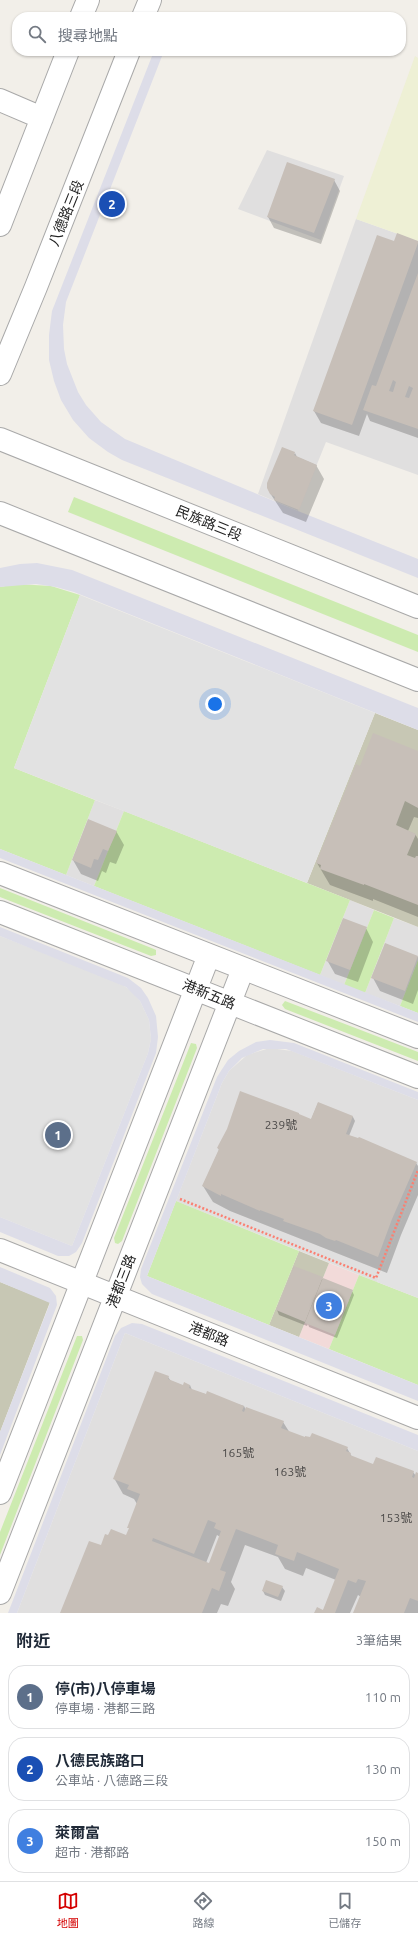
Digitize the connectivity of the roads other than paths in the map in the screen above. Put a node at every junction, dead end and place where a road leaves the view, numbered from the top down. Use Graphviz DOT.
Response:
graph roads {
  1 [pos="88,0"];
  2 [pos="150,0"];
  3 [pos="84,12"];
  4 [pos="145,12"];
  5 [pos="66,56"];
  6 [pos="127,56"];
  7 [pos="0,100"];
  8 [pos="42,118"];
  9 [pos="0,225"];
  10 [pos="0,374"];
  11 [pos="0,439"];
  12 [pos="0,513"];
  13 [pos="418,607"];
  14 [pos="418,680"];
  15 [pos="0,873"];
  16 [pos="0,912"];
  17 [pos="209,955"];
  18 [pos="243,969"];
  19 [pos="196,989"];
  20 [pos="230,1003"];
  21 [pos="418,1037"];
  22 [pos="418,1076"];
  23 [pos="0,1250"];
  24 [pos="82,1283"];
  25 [pos="116,1296"];
  26 [pos="418,1418"];
  27 [pos="0,1493"];
  28 [pos="0,1593"];
  1 -- 3 [label="street"];
  2 -- 4 [label="street"];
  5 -- 8 [label="street"];
  6 -- 10 [label="street, 八德路三段"];
  7 -- 8 [label="street"];
  8 -- 9 [label="street"];
  11 -- 13 [label="street, 民族路三段"];
  12 -- 14 [label="street"];
  15 -- 17 [label="street"];
  16 -- 19 [label="street, 港新五路"];
  17 -- 18 [label="street"];
  17 -- 19 [label="street"];
  18 -- 20 [label="street, 港都三路"];
  18 -- 21 [label="street"];
  19 -- 20 [label="street, 港新五路"];
  19 -- 24 [label="street"];
  20 -- 22 [label="street, 港新五路"];
  20 -- 25 [label="street, 港都三路"];
  23 -- 24 [label="street, 港都路"];
  24 -- 25 [label="street, 港都路"];
  24 -- 27 [label="street"];
  25 -- 26 [label="street, 港都路"];
  25 -- 28 [label="street, 港都三路"];
}
